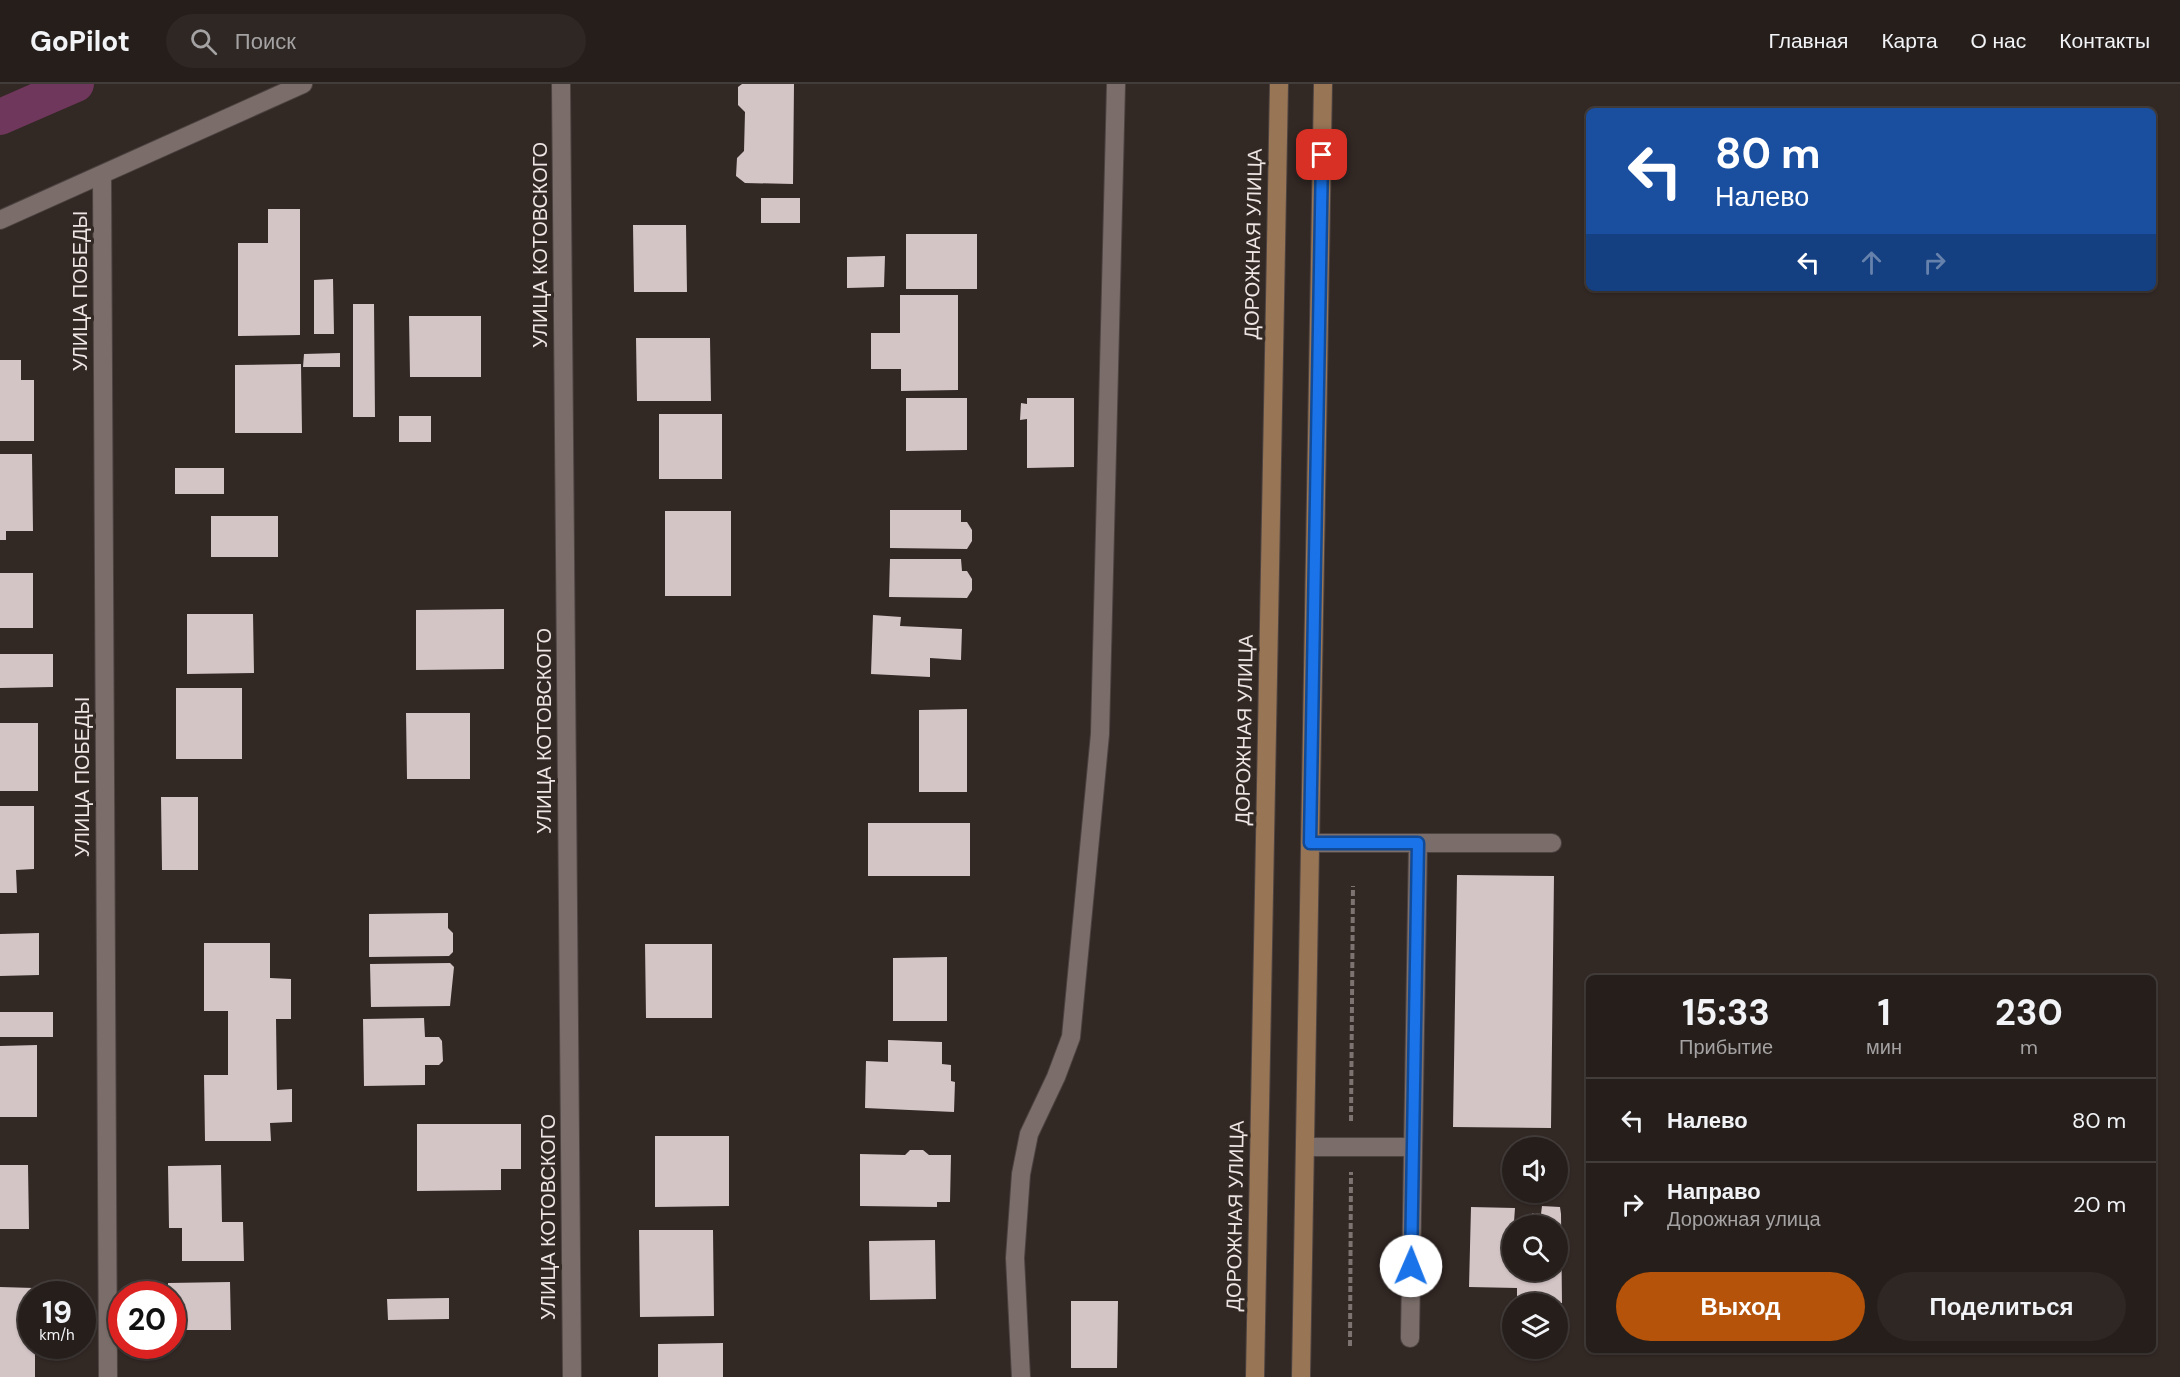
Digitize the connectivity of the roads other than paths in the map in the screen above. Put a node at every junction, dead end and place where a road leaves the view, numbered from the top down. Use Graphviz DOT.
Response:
graph roads {
  1 [pos="303,84"];
  2 [pos="561,84"];
  3 [pos="1116,84"];
  4 [pos="1279,84"];
  5 [pos="1323,84"];
  6 [pos="102,176"];
  7 [pos="0,220"];
  8 [pos="1310,843"];
  9 [pos="1418,843"];
  10 [pos="1552,843"];
  11 [pos="1413,1146"];
  12 [pos="1305,1147"];
  13 [pos="1410,1338"];
  14 [pos="108,1377"];
  15 [pos="572,1377"];
  16 [pos="1021,1377"];
  17 [pos="1255,1377"];
  18 [pos="1301,1377"];
  1 -- 6 [label="street"];
  2 -- 15 [label="street, УЛИЦА КОТОВСКОГО"];
  3 -- 16 [label="street"];
  4 -- 17 [label="main road, ДОРОЖНАЯ УЛИЦА"];
  5 -- 8 [label="main road"];
  6 -- 7 [label="street"];
  6 -- 14 [label="street, УЛИЦА ПОБЕДЫ"];
  8 -- 9 [label="street"];
  8 -- 12 [label="main road"];
  9 -- 10 [label="street"];
  9 -- 11 [label="street"];
  11 -- 12 [label="street"];
  11 -- 13 [label="street"];
  12 -- 18 [label="main road"];
}
